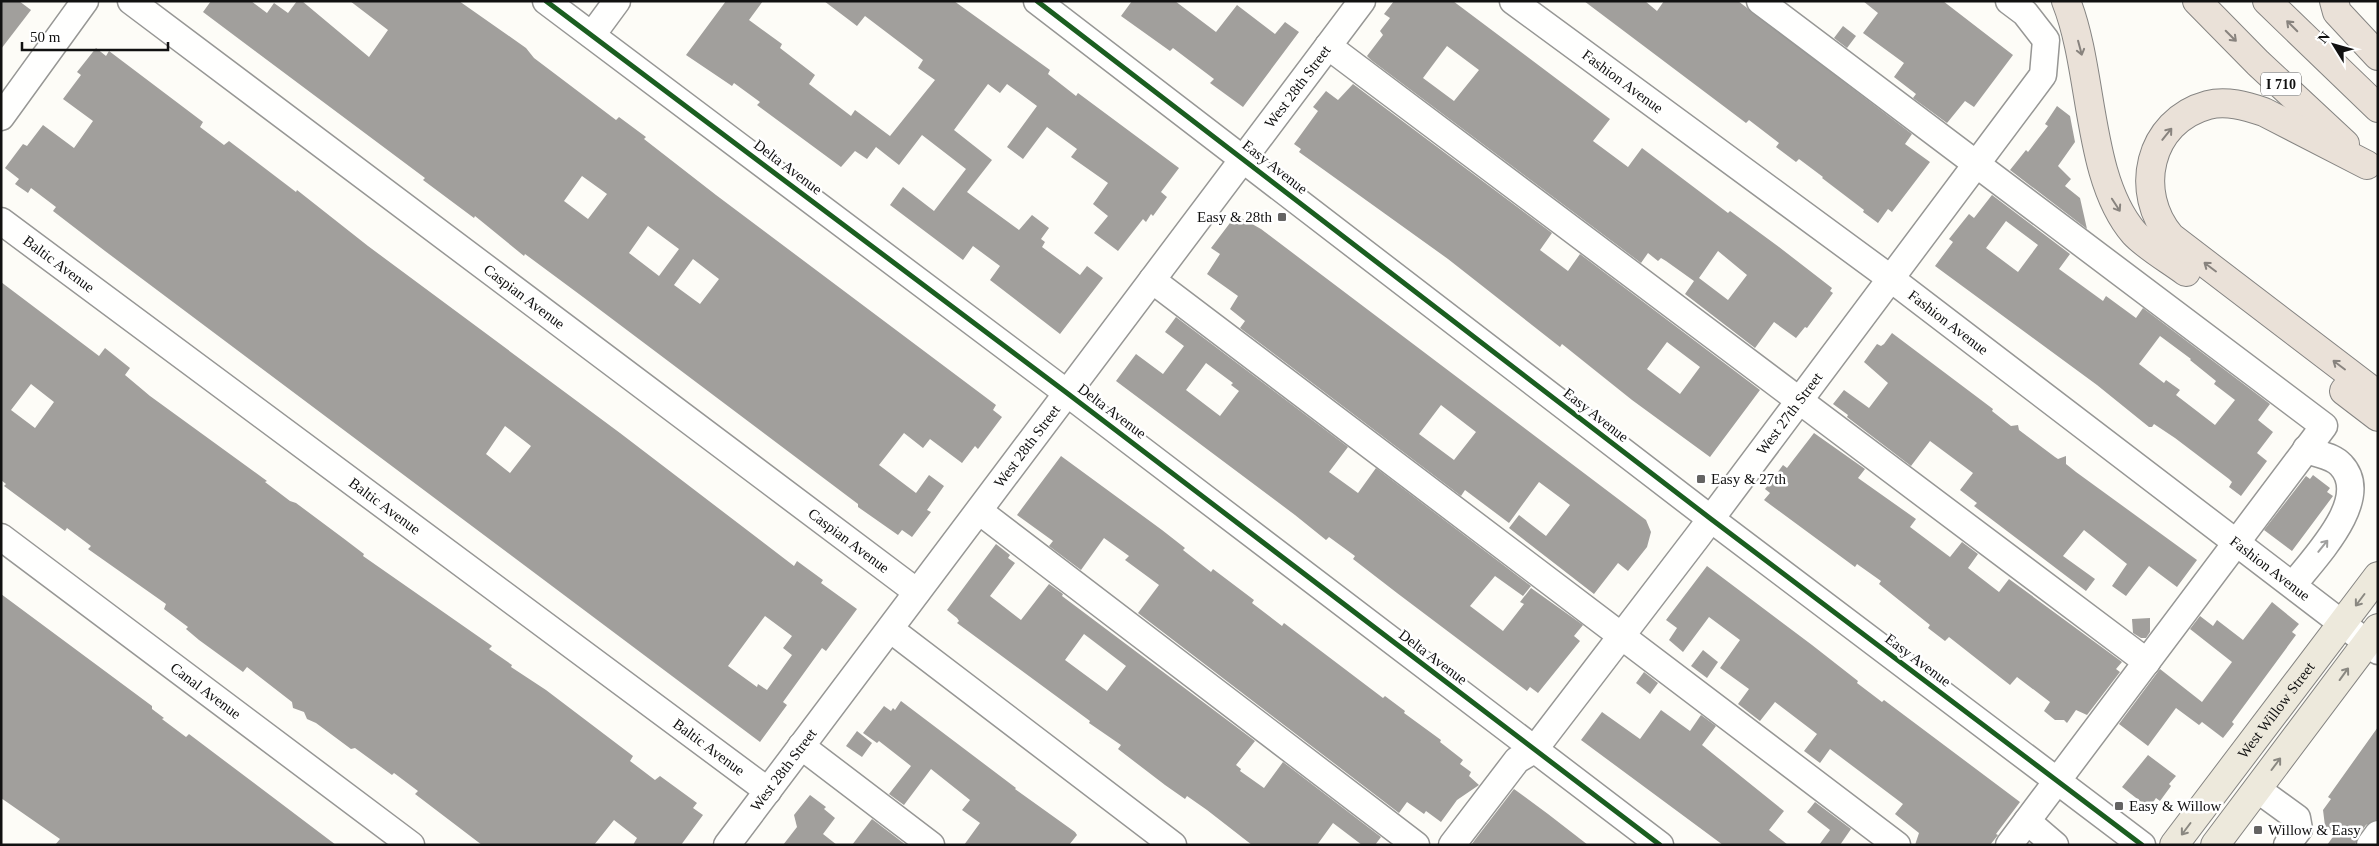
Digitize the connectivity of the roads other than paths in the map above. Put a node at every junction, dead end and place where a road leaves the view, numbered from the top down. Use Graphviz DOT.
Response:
graph roads {
  1 [pos="85,1"];
  2 [pos="131,1"];
  3 [pos="546,1"];
  4 [pos="618,1"];
  5 [pos="1037,1"];
  6 [pos="1362,1"];
  7 [pos="1512,1"];
  8 [pos="1760,1"];
  9 [pos="2009,1"];
  10 [pos="2066,1"];
  11 [pos="2197,1"];
  12 [pos="2267,1"];
  13 [pos="2334,1"];
  14 [pos="592,35"];
  15 [pos="1328,46"];
  16 [pos="2378,56"];
  17 [pos="2378,108"];
  18 [pos="1,116"];
  19 [pos="1244,159"];
  20 [pos="1976,163"];
  21 [pos="2373,169"];
  22 [pos="1,222"];
  23 [pos="1890,278"];
  24 [pos="1152,280"];
  25 [pos="1068,392"];
  26 [pos="2378,395"];
  27 [pos="1799,400"];
  28 [pos="2378,417"];
  29 [pos="2306,449"];
  30 [pos="979,511"];
  31 [pos="1711,519"];
  32 [pos="1,537"];
  33 [pos="2236,542"];
  34 [pos="2378,576"];
  35 [pos="2293,585"];
  36 [pos="917,592"];
  37 [pos="2342,624"];
  38 [pos="890,629"];
  39 [pos="1621,636"];
  40 [pos="2374,641"];
  41 [pos="2147,662"];
  42 [pos="801,746"];
  43 [pos="1534,750"];
  44 [pos="2057,781"];
  45 [pos="2257,789"];
  46 [pos="768,791"];
  47 [pos="2027,821"];
  48 [pos="411,845"];
  49 [pos="727,845"];
  50 [pos="931,845"];
  51 [pos="1173,845"];
  52 [pos="1416,845"];
  53 [pos="1452,845"];
  54 [pos="1660,845"];
  55 [pos="1897,845"];
  56 [pos="2009,845"];
  57 [pos="2055,845"];
  58 [pos="2142,845"];
  59 [pos="2174,845"];
  60 [pos="2215,845"];
  61 [pos="2287,845"];
  1 -- 18 [label="street"];
  2 -- 36 [label="street, Caspian Avenue"];
  3 -- 14 [label="street, Delta Avenue"];
  4 -- 14 [label="street"];
  5 -- 19 [label="street, Easy Avenue"];
  6 -- 15 [label="street, West 28th Street"];
  7 -- 23 [label="street, Fashion Avenue"];
  8 -- 20 [label="street"];
  9 -- 20 [label="street, West 27th Street"];
  10 -- 28 [label="highway, one-way"];
  11 -- 21 [label="highway, I 710, one-way"];
  17 -- 12 [label="highway, one-way"];
  13 -- 16 [label="highway"];
  14 -- 25 [label="street, Delta Avenue"];
  15 -- 19 [label="street, West 28th Street"];
  15 -- 27 [label="street"];
  19 -- 24 [label="street, West 28th Street"];
  19 -- 31 [label="street, Easy Avenue"];
  20 -- 23 [label="street, West 27th Street"];
  20 -- 29 [label="street"];
  26 -- 21 [label="highway, one-way"];
  22 -- 46 [label="street, Baltic Avenue"];
  23 -- 27 [label="street, West 27th Street"];
  23 -- 33 [label="street, Fashion Avenue"];
  24 -- 25 [label="street, West 28th Street"];
  24 -- 39 [label="street"];
  25 -- 30 [label="street, West 28th Street"];
  25 -- 43 [label="street, Delta Avenue"];
  27 -- 31 [label="street, West 27th Street"];
  27 -- 41 [label="street"];
  29 -- 33 [label="street"];
  35 -- 29 [label="street, one-way"];
  30 -- 36 [label="street, West 28th Street"];
  30 -- 52 [label="street"];
  31 -- 39 [label="street, West 27th Street"];
  31 -- 44 [label="street, Easy Avenue"];
  32 -- 48 [label="street, Canal Avenue"];
  33 -- 35 [label="street, Fashion Avenue"];
  33 -- 41 [label="street"];
  34 -- 37 [label="main road, West Willow Street, one-way"];
  35 -- 37 [label="street, Fashion Avenue"];
  36 -- 38 [label="street, West 28th Street"];
  37 -- 40 [label="street, Fashion Avenue"];
  37 -- 59 [label="main road, West Willow Street, one-way"];
  38 -- 42 [label="street, West 28th Street"];
  38 -- 51 [label="street"];
  39 -- 43 [label="street, West 27th Street"];
  39 -- 55 [label="street"];
  45 -- 40 [label="main road, one-way"];
  41 -- 44 [label="street"];
  42 -- 46 [label="street, West 28th Street"];
  42 -- 50 [label="street"];
  43 -- 53 [label="street, West 27th Street"];
  43 -- 54 [label="street, Delta Avenue"];
  44 -- 47 [label="street"];
  44 -- 58 [label="street, Easy Avenue"];
  45 -- 60 [label="main road"];
  45 -- 61 [label="street"];
  46 -- 49 [label="street, West 28th Street"];
  47 -- 56 [label="street"];
  47 -- 57 [label="street"];
}
